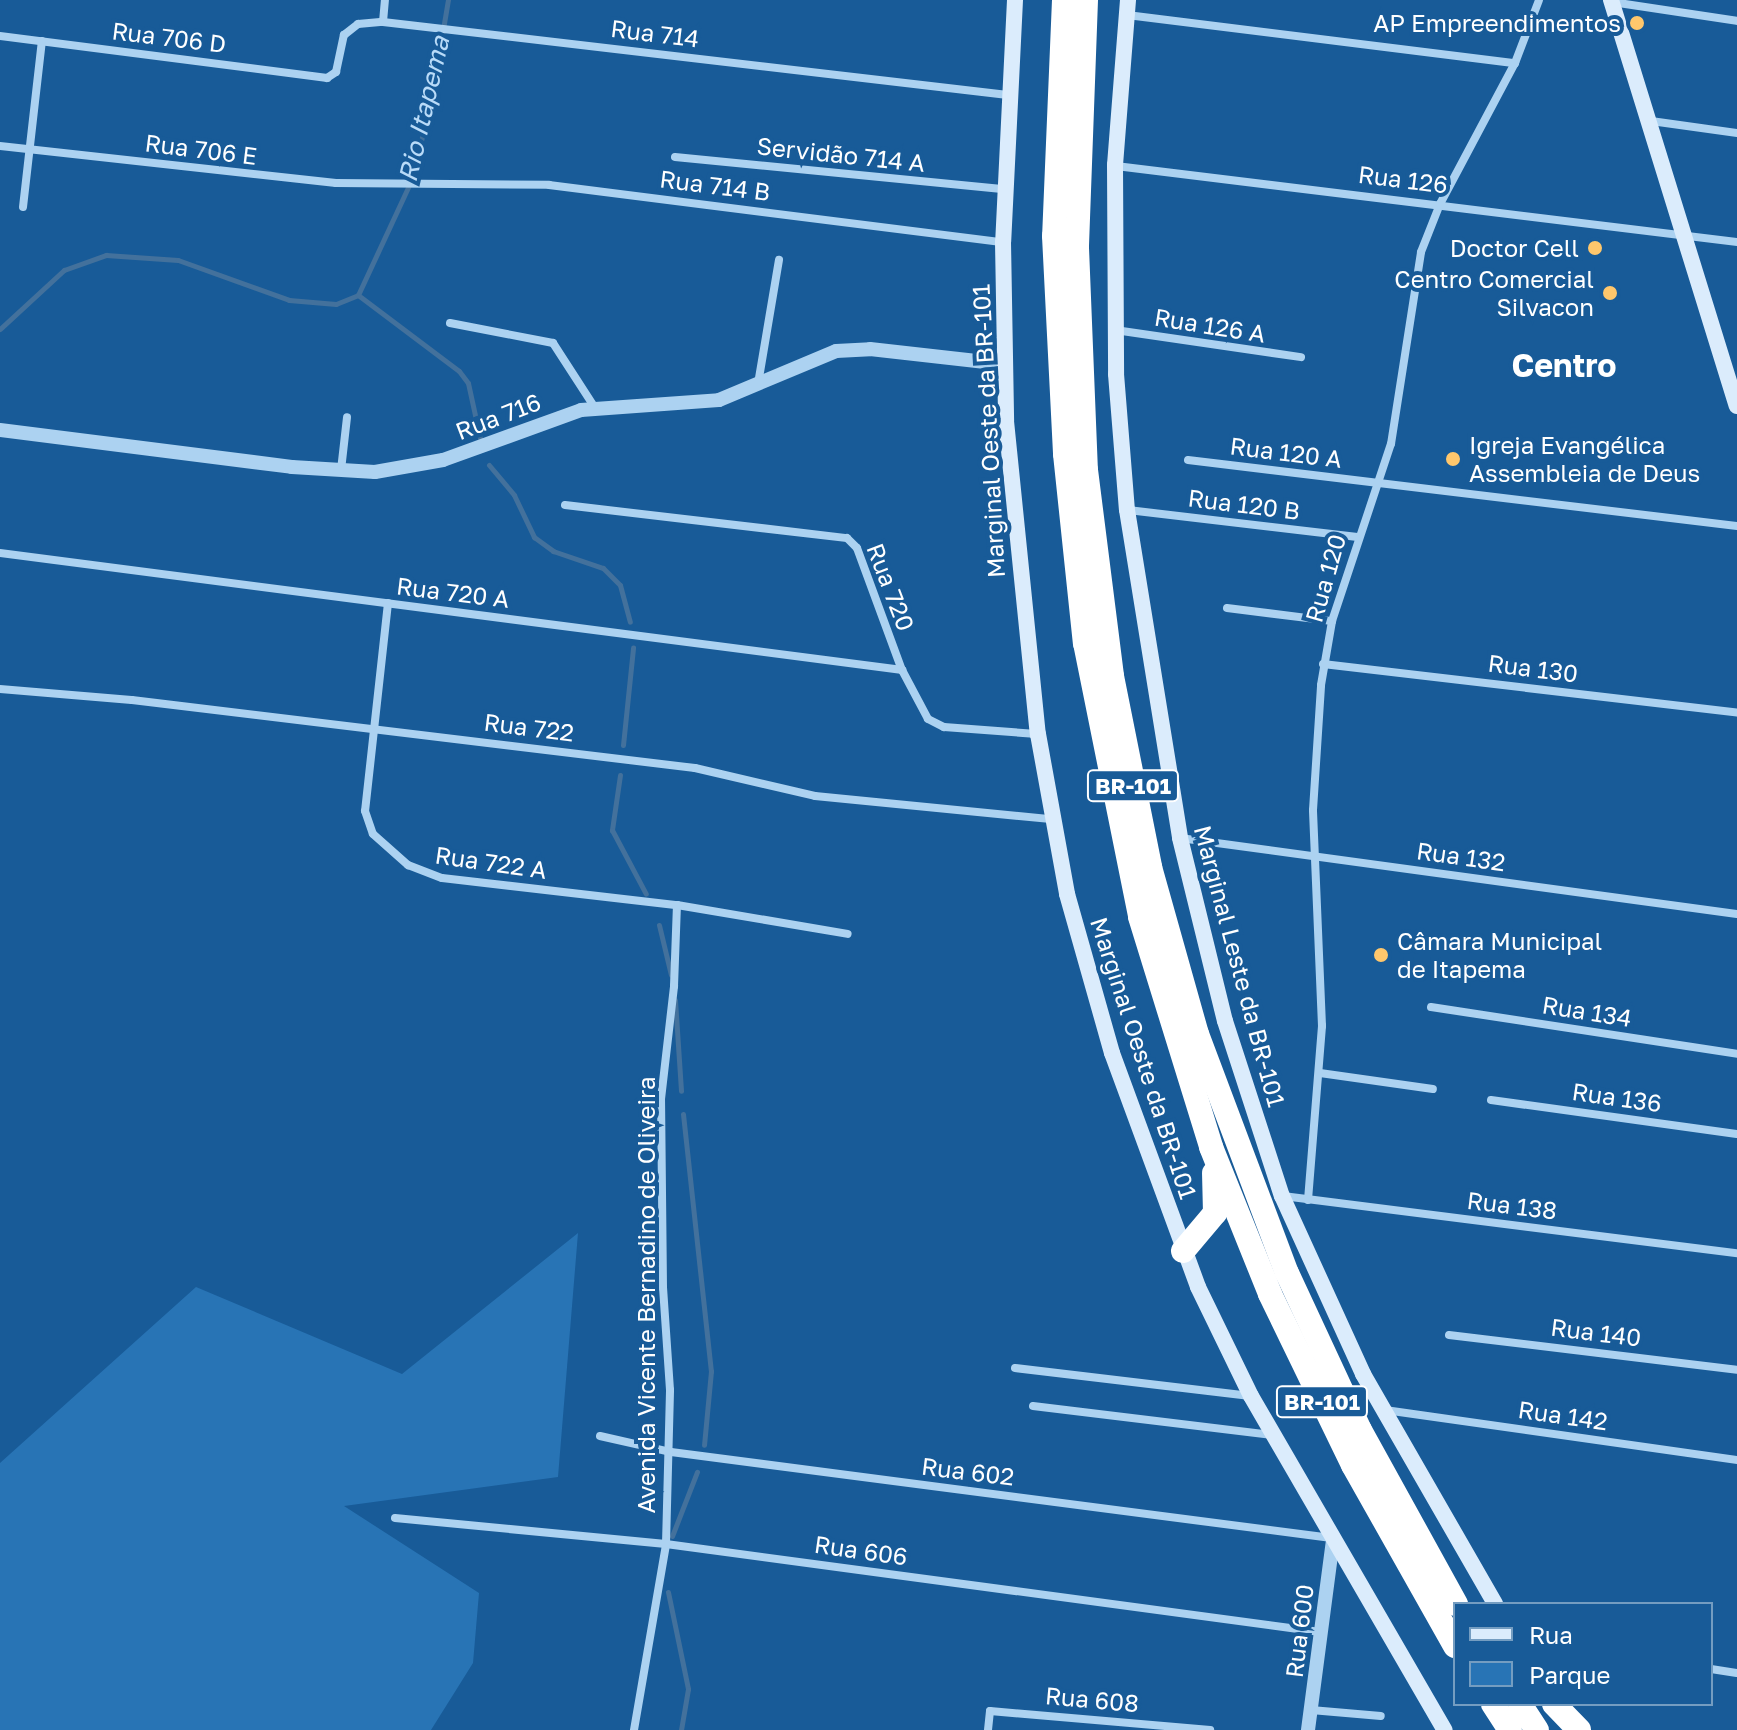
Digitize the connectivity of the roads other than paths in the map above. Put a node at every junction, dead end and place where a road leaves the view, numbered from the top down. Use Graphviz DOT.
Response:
graph roads {
  1 [pos="385,0"];
  2 [pos="1015,0"];
  3 [pos="1064,0"];
  4 [pos="1086,0"];
  5 [pos="1539,0"];
  6 [pos="1611,1"];
  7 [pos="1127,7"];
  8 [pos="1737,21"];
  9 [pos="383,22"];
  10 [pos="0,36"];
  11 [pos="42,41"];
  12 [pos="1515,63"];
  13 [pos="333,76"];
  14 [pos="1008,95"];
  15 [pos="1651,121"];
  16 [pos="1737,133"];
  17 [pos="0,146"];
  18 [pos="29,149"];
  19 [pos="675,157"];
  20 [pos="1115,165"];
  21 [pos="422,182"];
  22 [pos="1004,189"];
  23 [pos="1440,204"];
  24 [pos="23,207"];
  25 [pos="1686,234"];
  26 [pos="1003,242"];
  27 [pos="1737,242"];
  28 [pos="779,260"];
  29 [pos="450,323"];
  30 [pos="1114,330"];
  31 [pos="1301,357"];
  32 [pos="1003,364"];
  33 [pos="1732,371"];
  34 [pos="758,384"];
  35 [pos="1737,406"];
  36 [pos="595,408"];
  37 [pos="347,417"];
  38 [pos="0,430"];
  39 [pos="1188,460"];
  40 [pos="341,471"];
  41 [pos="1379,483"];
  42 [pos="565,505"];
  43 [pos="1127,510"];
  44 [pos="1737,526"];
  45 [pos="1357,537"];
  46 [pos="0,553"];
  47 [pos="388,603"];
  48 [pos="1227,608"];
  49 [pos="1332,621"];
  50 [pos="1323,664"];
  51 [pos="902,670"];
  52 [pos="0,689"];
  53 [pos="1737,713"];
  54 [pos="373,728"];
  55 [pos="1038,734"];
  56 [pos="1051,819"];
  57 [pos="1180,838"];
  58 [pos="1312,856"];
  59 [pos="677,905"];
  60 [pos="1737,914"];
  61 [pos="848,934"];
  62 [pos="1431,1007"];
  63 [pos="1737,1054"];
  64 [pos="1320,1073"];
  65 [pos="1433,1089"];
  66 [pos="1491,1100"];
  67 [pos="1737,1134"];
  68 [pos="1211,1147"];
  69 [pos="1282,1196"];
  70 [pos="1308,1200"];
  71 [pos="1183,1251"];
  72 [pos="1737,1253"];
  73 [pos="1449,1335"];
  74 [pos="1015,1368"];
  75 [pos="1737,1370"];
  76 [pos="1251,1396"];
  77 [pos="1033,1406"];
  78 [pos="1383,1409"];
  79 [pos="1273,1435"];
  80 [pos="600,1436"];
  81 [pos="671,1452"];
  82 [pos="1737,1460"];
  83 [pos="395,1518"];
  84 [pos="1410,1521"];
  85 [pos="1333,1539"];
  86 [pos="666,1544"];
  87 [pos="1455,1602"];
  88 [pos="1471,1602"];
  89 [pos="1494,1602"];
  90 [pos="1320,1632"];
  91 [pos="1453,1642"];
  92 [pos="1713,1669"];
  93 [pos="1737,1673"];
  94 [pos="1494,1706"];
  95 [pos="1521,1706"];
  96 [pos="1556,1706"];
  97 [pos="1566,1706"];
  98 [pos="1311,1710"];
  99 [pos="1381,1716"];
  100 [pos="634,1730"];
  101 [pos="988,1730"];
  102 [pos="1210,1730"];
  103 [pos="1308,1730"];
  104 [pos="1445,1730"];
  105 [pos="1510,1730"];
  106 [pos="1537,1730"];
  107 [pos="1581,1730"];
  1 -- 9 [label="street"];
  2 -- 14 [label="main road, Marginal Oeste da BR-101"];
  3 -- 68 [label="highway, BR-101"];
  4 -- 84 [label="highway, BR-101"];
  5 -- 12 [label="street, Rua 120"];
  6 -- 8 [label="street"];
  6 -- 15 [label="main road"];
  7 -- 12 [label="street"];
  7 -- 20 [label="main road, Marginal Leste da BR-101"];
  9 -- 13 [label="street, Rua 714"];
  9 -- 14 [label="street, Rua 714"];
  10 -- 11 [label="street, Rua 706 D"];
  11 -- 13 [label="street, Rua 706 D"];
  11 -- 18 [label="street"];
  12 -- 23 [label="street, Rua 120"];
  14 -- 22 [label="main road, Marginal Oeste da BR-101"];
  15 -- 16 [label="street"];
  15 -- 25 [label="main road"];
  17 -- 18 [label="street, Rua 706 E"];
  18 -- 21 [label="street, Rua 706 E"];
  18 -- 24 [label="street"];
  19 -- 22 [label="street, Servidão 714 A"];
  20 -- 23 [label="street, Rua 126"];
  20 -- 30 [label="main road, Marginal Leste da BR-101"];
  21 -- 26 [label="street, Rua 714 B"];
  22 -- 26 [label="main road, Marginal Oeste da BR-101"];
  23 -- 25 [label="street, Rua 126"];
  23 -- 41 [label="street, Rua 120"];
  25 -- 27 [label="street, Rua 126"];
  25 -- 33 [label="main road"];
  26 -- 32 [label="main road, Marginal Oeste da BR-101"];
  28 -- 34 [label="street"];
  29 -- 36 [label="street"];
  30 -- 31 [label="street, Rua 126 A"];
  30 -- 43 [label="main road, Marginal Leste da BR-101"];
  32 -- 34 [label="street, Rua 716"];
  32 -- 55 [label="main road, Marginal Oeste da BR-101"];
  33 -- 35 [label="main road"];
  34 -- 36 [label="street, Rua 716"];
  36 -- 40 [label="street, Rua 716"];
  37 -- 40 [label="street"];
  38 -- 40 [label="street, Rua 716"];
  39 -- 41 [label="street, Rua 120 A"];
  41 -- 44 [label="street, Rua 120 A"];
  41 -- 45 [label="street, Rua 120"];
  42 -- 51 [label="street, Rua 720"];
  43 -- 45 [label="street, Rua 120 B"];
  43 -- 57 [label="main road, Marginal Leste da BR-101"];
  45 -- 49 [label="street, Rua 120"];
  46 -- 47 [label="street, Rua 720 A"];
  47 -- 51 [label="street, Rua 720 A"];
  47 -- 54 [label="street, Rua 722 A"];
  48 -- 49 [label="street"];
  49 -- 50 [label="street, Rua 120"];
  50 -- 53 [label="street, Rua 130"];
  50 -- 58 [label="street, Rua 120"];
  51 -- 55 [label="street, Rua 720"];
  52 -- 54 [label="street, Rua 722"];
  54 -- 56 [label="street, Rua 722"];
  54 -- 59 [label="street, Rua 722 A"];
  55 -- 56 [label="main road, Marginal Oeste da BR-101"];
  56 -- 71 [label="main road, Marginal Oeste da BR-101"];
  57 -- 58 [label="street, Rua 132"];
  57 -- 69 [label="main road, Marginal Leste da BR-101"];
  58 -- 60 [label="street, Rua 132"];
  58 -- 64 [label="street, Rua 120"];
  59 -- 61 [label="street, Rua 722 A"];
  59 -- 81 [label="street, Avenida Vicente Bernadino de Oliveira"];
  62 -- 63 [label="street, Rua 134"];
  64 -- 65 [label="street"];
  64 -- 70 [label="street, Rua 120"];
  66 -- 67 [label="street, Rua 136"];
  68 -- 71 [label="highway"];
  68 -- 91 [label="highway, BR-101"];
  69 -- 70 [label="street, Rua 138"];
  69 -- 78 [label="main road, Marginal Leste da BR-101"];
  70 -- 72 [label="street, Rua 138"];
  71 -- 76 [label="main road, Marginal Oeste da BR-101"];
  73 -- 75 [label="street, Rua 140"];
  74 -- 76 [label="street"];
  76 -- 79 [label="main road, Marginal Oeste da BR-101"];
  77 -- 79 [label="street"];
  78 -- 82 [label="street, Rua 142"];
  78 -- 89 [label="main road, Marginal Leste da BR-101"];
  79 -- 85 [label="main road, Marginal Oeste da BR-101"];
  80 -- 81 [label="street, Rua 602"];
  81 -- 85 [label="street, Rua 602"];
  81 -- 86 [label="street, Avenida Vicente Bernadino de Oliveira"];
  83 -- 86 [label="street, Rua 606"];
  84 -- 87 [label="highway, BR-101"];
  84 -- 88 [label="highway"];
  85 -- 90 [label="street, Rua 600"];
  85 -- 104 [label="main road, Marginal Oeste da BR-101"];
  86 -- 90 [label="street, Rua 606"];
  86 -- 100 [label="street, Avenida Vicente Bernadino de Oliveira"];
  90 -- 98 [label="street, Rua 600"];
  92 -- 93 [label="street"];
  94 -- 105 [label="highway"];
  95 -- 106 [label="highway"];
  96 -- 107 [label="highway"];
  97 -- 107 [label="main road"];
  98 -- 99 [label="street"];
  98 -- 103 [label="street, Rua 600"];
  101 -- 102 [label="street, Rua 608"];
}
